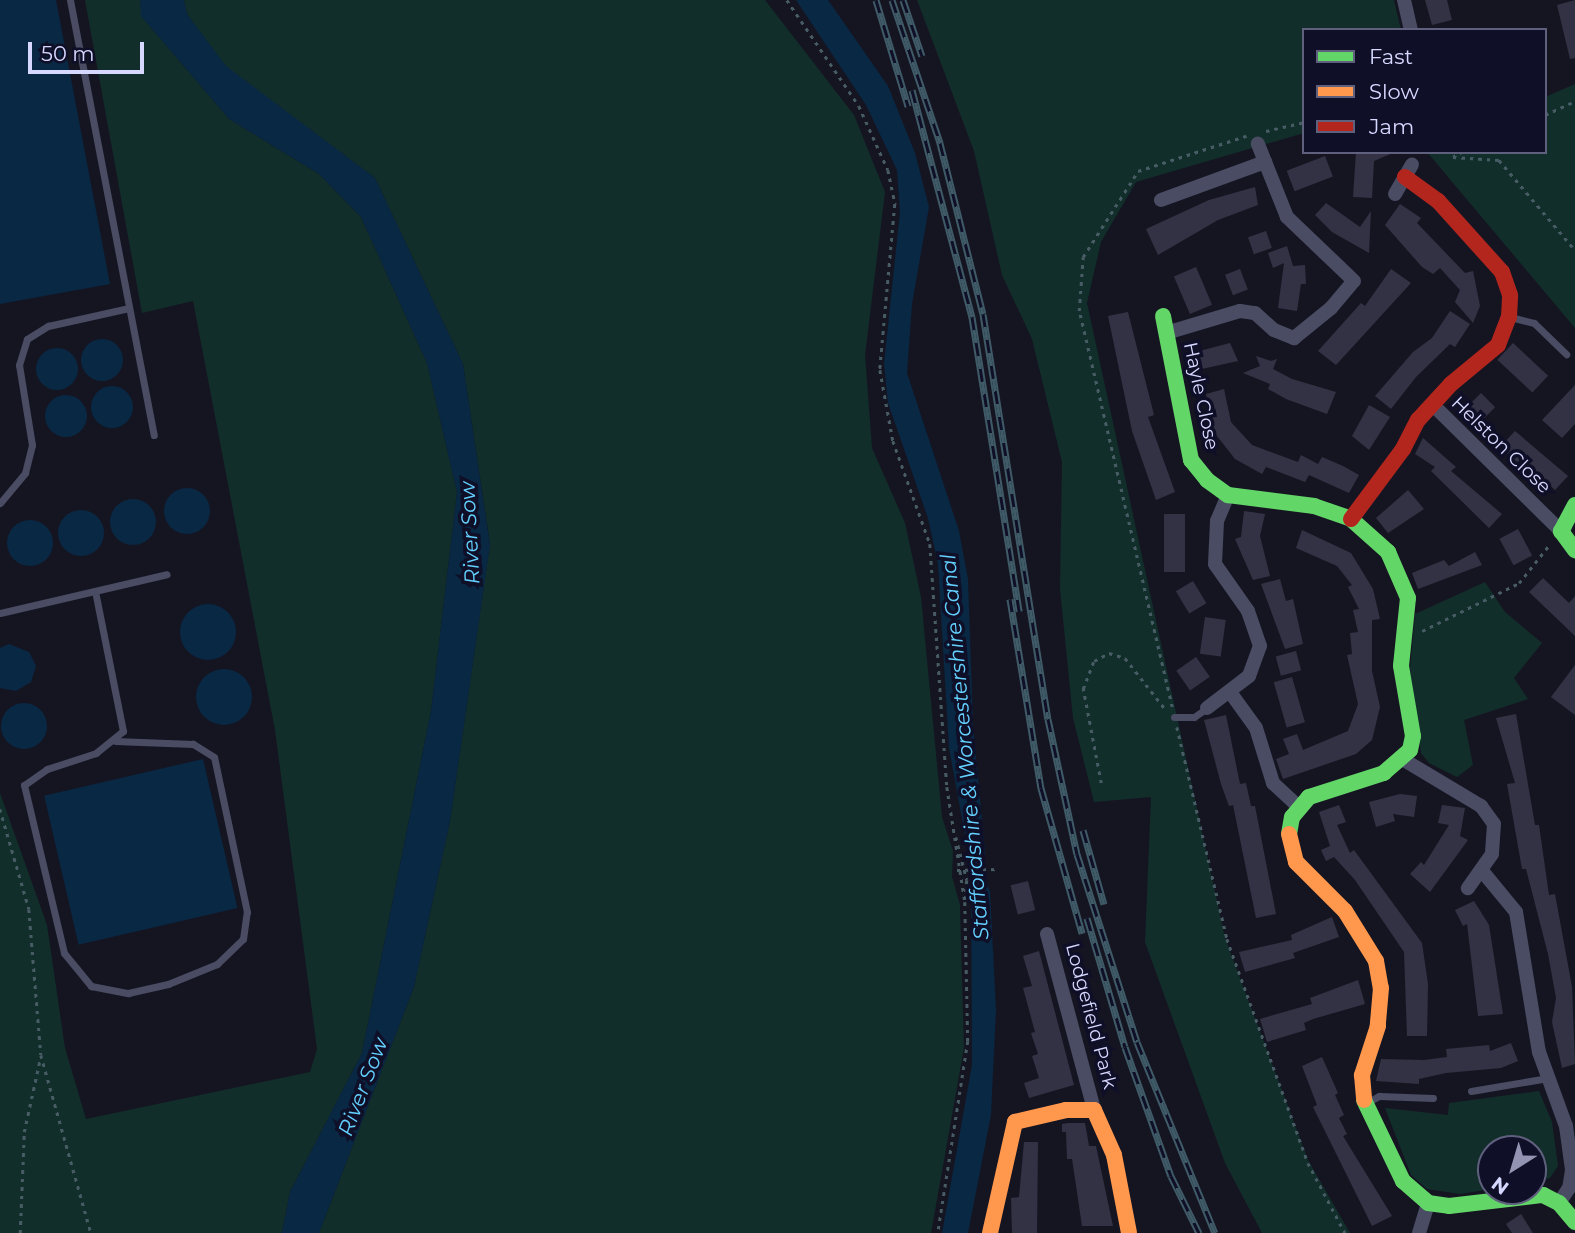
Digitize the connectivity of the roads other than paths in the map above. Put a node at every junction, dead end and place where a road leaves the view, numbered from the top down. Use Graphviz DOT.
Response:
graph roads {
  1 [pos="70,0"];
  2 [pos="1404,0"];
  3 [pos="1411,28"];
  4 [pos="1258,144"];
  5 [pos="1265,162"];
  6 [pos="1409,171"];
  7 [pos="1395,194"];
  8 [pos="1161,200"];
  9 [pos="129,308"];
  10 [pos="1163,316"];
  11 [pos="1509,317"];
  12 [pos="1166,333"];
  13 [pos="1566,354"];
  14 [pos="1432,404"];
  15 [pos="154,435"];
  16 [pos="1228,495"];
  17 [pos="0,503"];
  18 [pos="1575,505"];
  19 [pos="1351,519"];
  20 [pos="1575,521"];
  21 [pos="1561,531"];
  22 [pos="1575,550"];
  23 [pos="167,575"];
  24 [pos="95,591"];
  25 [pos="0,613"];
  26 [pos="1230,692"];
  27 [pos="1207,708"];
  28 [pos="1174,717"];
  29 [pos="115,741"];
  30 [pos="1404,760"];
  31 [pos="1298,806"];
  32 [pos="1483,872"];
  33 [pos="1468,888"];
  34 [pos="1047,934"];
  35 [pos="1548,1078"];
  36 [pos="1471,1091"];
  37 [pos="1433,1098"];
  38 [pos="1364,1104"];
  39 [pos="1094,1110"];
  40 [pos="1428,1203"];
  41 [pos="1559,1203"];
  42 [pos="1575,1222"];
  43 [pos="990,1233"];
  44 [pos="1129,1233"];
  45 [pos="1419,1233"];
  1 -- 9 [label="lane"];
  2 -- 3 [label="street"];
  4 -- 5 [label="street"];
  5 -- 8 [label="street"];
  5 -- 12 [label="street, Hayle Close"];
  6 -- 7 [label="street"];
  6 -- 11 [label="street"];
  9 -- 15 [label="lane"];
  9 -- 17 [label="lane"];
  10 -- 12 [label="street, Hayle Close"];
  11 -- 13 [label="lane"];
  11 -- 14 [label="street"];
  12 -- 16 [label="street, Hayle Close"];
  14 -- 19 [label="street"];
  14 -- 21 [label="street, Helston Close"];
  16 -- 19 [label="street"];
  16 -- 26 [label="street"];
  18 -- 21 [label="street"];
  19 -- 30 [label="street"];
  20 -- 21 [label="street"];
  21 -- 22 [label="street"];
  23 -- 24 [label="lane"];
  24 -- 25 [label="lane"];
  24 -- 29 [label="lane"];
  26 -- 27 [label="street"];
  26 -- 31 [label="street"];
  27 -- 28 [label="lane"];
  29 -- 29 [label="lane"];
  30 -- 31 [label="street"];
  30 -- 32 [label="street"];
  31 -- 38 [label="street"];
  32 -- 33 [label="street"];
  32 -- 35 [label="street"];
  34 -- 39 [label="street, Lodgefield Park"];
  35 -- 36 [label="lane"];
  35 -- 41 [label="street"];
  37 -- 38 [label="lane"];
  38 -- 40 [label="street"];
  39 -- 43 [label="street, Lodgefield Park"];
  39 -- 44 [label="street, Lodgefield Park"];
  40 -- 41 [label="street"];
  40 -- 45 [label="street"];
  41 -- 42 [label="street"];
}
